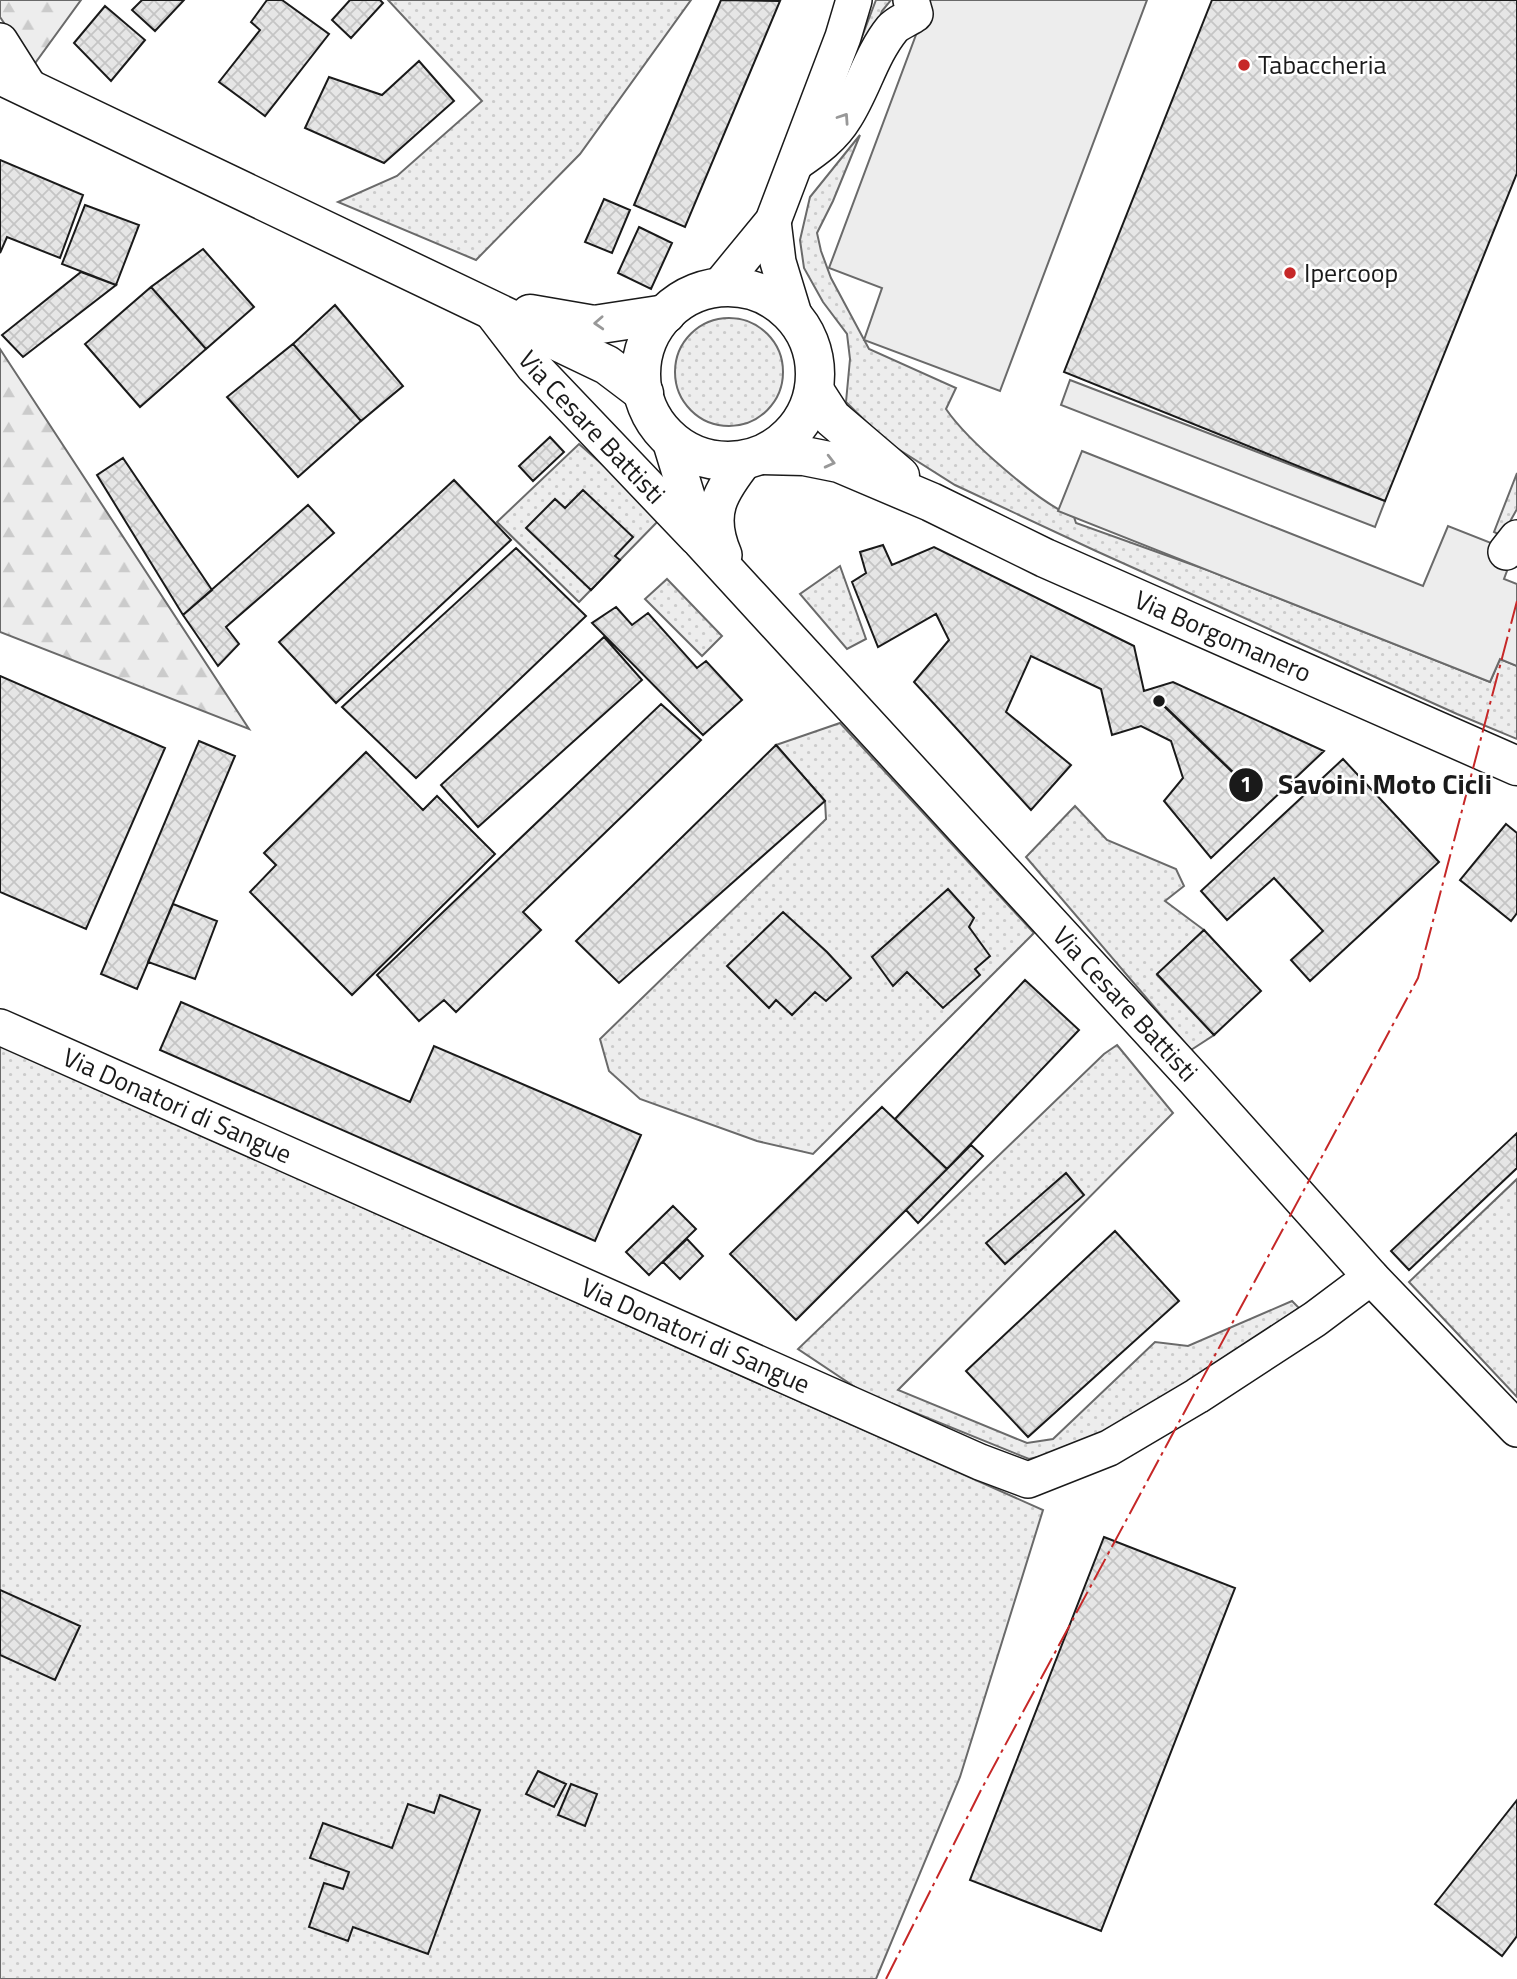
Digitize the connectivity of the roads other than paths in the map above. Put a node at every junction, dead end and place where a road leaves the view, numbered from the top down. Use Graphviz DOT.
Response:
graph roads {
  1 [pos="854,0"];
  2 [pos="913,7"];
  3 [pos="0,41"];
  4 [pos="16,82"];
  5 [pos="794,164"];
  6 [pos="773,221"];
  7 [pos="718,288"];
  8 [pos="488,307"];
  9 [pos="666,314"];
  10 [pos="795,318"];
  11 [pos="814,390"];
  12 [pos="643,393"];
  13 [pos="668,437"];
  14 [pos="754,457"];
  15 [pos="931,502"];
  16 [pos="701,542"];
  17 [pos="734,578"];
  18 [pos="1517,766"];
  19 [pos="0,1027"];
  20 [pos="1371,1278"];
  21 [pos="1517,1429"];
  1 -- 5 [label="street"];
  5 -- 2 [label="street, one-way"];
  3 -- 4 [label="street"];
  4 -- 8 [label="main road"];
  5 -- 6 [label="street"];
  6 -- 7 [label="street"];
  6 -- 10 [label="street"];
  7 -- 9 [label="main road"];
  7 -- 10 [label="main road"];
  9 -- 8 [label="main road, one-way"];
  8 -- 12 [label="main road"];
  8 -- 16 [label="street, Via Cesare Battisti"];
  9 -- 12 [label="main road"];
  10 -- 11 [label="main road"];
  11 -- 14 [label="main road"];
  11 -- 15 [label="main road, Via Borgomanero"];
  12 -- 13 [label="main road"];
  13 -- 14 [label="main road"];
  13 -- 16 [label="street, Via Cesare Battisti"];
  14 -- 15 [label="main road, Via Borgomanero, one-way"];
  14 -- 17 [label="street, Via Cesare Battisti"];
  15 -- 18 [label="main road, Via Borgomanero"];
  16 -- 17 [label="street, Via Cesare Battisti"];
  17 -- 20 [label="street, Via Cesare Battisti"];
  19 -- 20 [label="street, Via Donatori di Sangue"];
  20 -- 21 [label="street, Via Cesare Battisti"];
}
